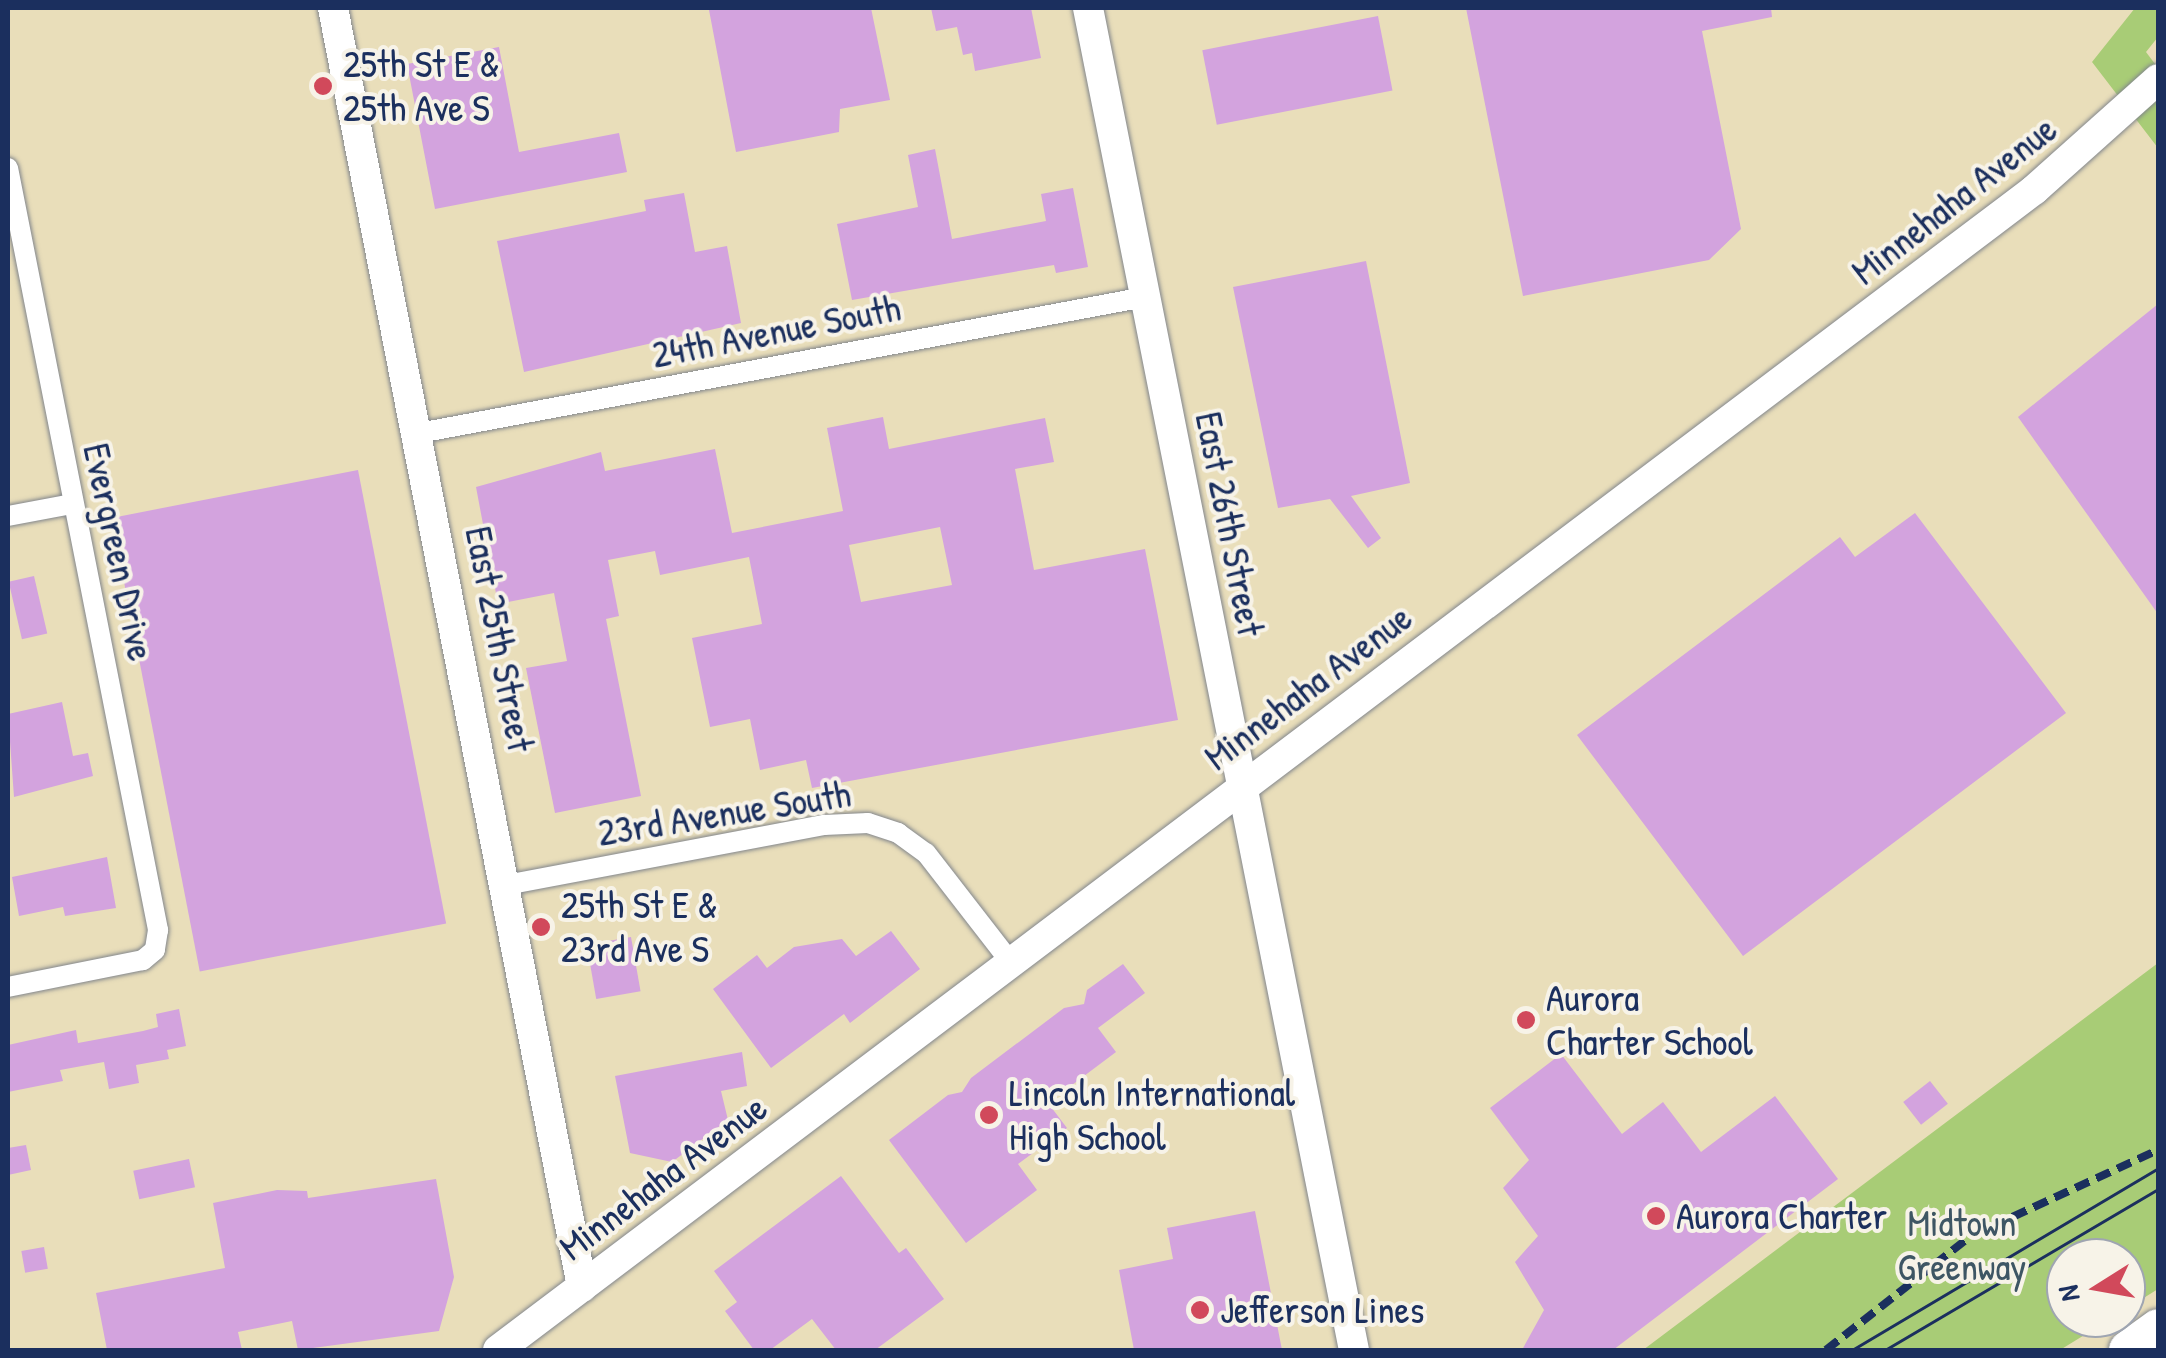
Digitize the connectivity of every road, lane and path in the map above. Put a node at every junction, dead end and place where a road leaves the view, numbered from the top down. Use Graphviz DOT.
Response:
graph roads {
  1 [pos="336,8"];
  2 [pos="1088,8"];
  3 [pos="2158,79"];
  4 [pos="8,168"];
  5 [pos="1145,297"];
  6 [pos="420,433"];
  7 [pos="72,504"];
  8 [pos="8,516"];
  9 [pos="1240,787"];
  10 [pos="506,885"];
  11 [pos="1012,964"];
  12 [pos="8,988"];
  13 [pos="582,1287"];
  14 [pos="2158,1328"];
  15 [pos="2158,1340"];
  16 [pos="498,1350"];
  17 [pos="1354,1350"];
  18 [pos="2128,1350"];
  19 [pos="2139,1350"];
  1 -- 6 [label="street, East 25th Street"];
  2 -- 5 [label="street, East 26th Street"];
  3 -- 9 [label="street, Minnehaha Avenue"];
  4 -- 7 [label="street, Evergreen Drive"];
  5 -- 6 [label="street, 24th Avenue South"];
  5 -- 9 [label="street, East 26th Street"];
  6 -- 10 [label="street, East 25th Street"];
  7 -- 8 [label="street"];
  7 -- 12 [label="street, Evergreen Drive"];
  9 -- 11 [label="street, Minnehaha Avenue"];
  9 -- 17 [label="street, East 26th Street"];
  10 -- 11 [label="street, 23rd Avenue South"];
  10 -- 13 [label="street, East 25th Street"];
  11 -- 13 [label="street, Minnehaha Avenue"];
  13 -- 16 [label="street, Minnehaha Avenue"];
  14 -- 18 [label="highway"];
  15 -- 19 [label="highway"];
}
